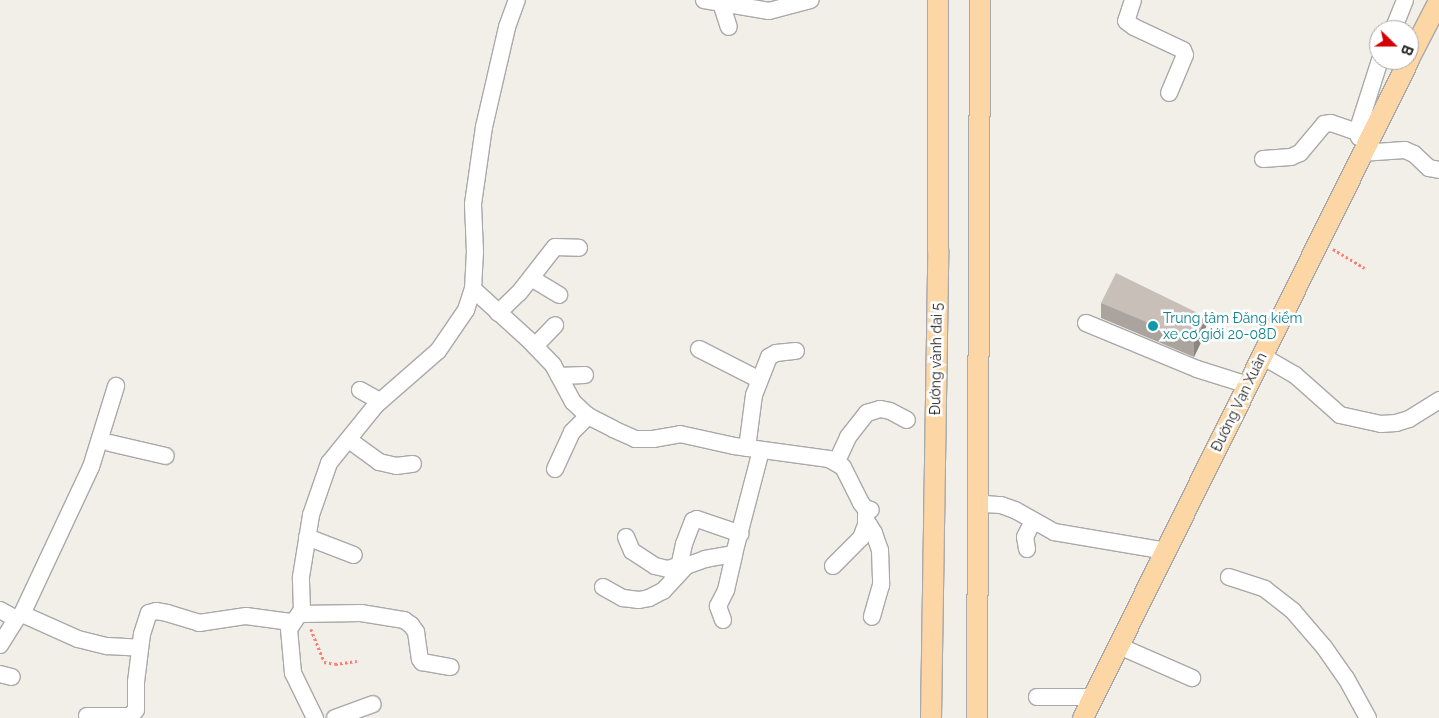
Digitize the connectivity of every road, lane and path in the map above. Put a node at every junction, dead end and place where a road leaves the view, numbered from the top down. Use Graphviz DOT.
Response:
graph roads {
  1 [pos="517,0"];
  2 [pos="704,0"];
  3 [pos="811,0"];
  4 [pos="938,0"];
  5 [pos="980,0"];
  6 [pos="1134,0"];
  7 [pos="1405,0"];
  8 [pos="1439,1"];
  9 [pos="721,2"];
  10 [pos="1397,20"];
  11 [pos="729,27"];
  12 [pos="1419,40"];
  13 [pos="1378,70"];
  14 [pos="1403,70"];
  15 [pos="1169,94"];
  16 [pos="1361,141"];
  17 [pos="1263,159"];
  18 [pos="1439,170"];
  19 [pos="1319,240"];
  20 [pos="578,248"];
  21 [pos="1365,268"];
  22 [pos="531,278"];
  23 [pos="472,289"];
  24 [pos="559,295"];
  25 [pos="498,313"];
  26 [pos="1086,323"];
  27 [pos="555,325"];
  28 [pos="535,346"];
  29 [pos="699,349"];
  30 [pos="796,351"];
  31 [pos="1262,356"];
  32 [pos="585,375"];
  33 [pos="559,376"];
  34 [pos="760,380"];
  35 [pos="1248,385"];
  36 [pos="116,386"];
  37 [pos="360,390"];
  38 [pos="1439,400"];
  39 [pos="380,401"];
  40 [pos="588,416"];
  41 [pos="907,420"];
  42 [pos="349,440"];
  43 [pos="104,441"];
  44 [pos="754,449"];
  45 [pos="166,456"];
  46 [pos="837,461"];
  47 [pos="413,464"];
  48 [pos="555,469"];
  49 [pos="985,504"];
  50 [pos="868,512"];
  51 [pos="1033,521"];
  52 [pos="741,534"];
  53 [pos="307,537"];
  54 [pos="626,537"];
  55 [pos="1027,549"];
  56 [pos="1166,551"];
  57 [pos="354,554"];
  58 [pos="734,554"];
  59 [pos="833,566"];
  60 [pos="679,569"];
  61 [pos="1229,577"];
  62 [pos="603,587"];
  63 [pos="0,610"];
  64 [pos="19,616"];
  65 [pos="299,617"];
  66 [pos="872,617"];
  67 [pos="723,620"];
  68 [pos="0,645"];
  69 [pos="1118,646"];
  70 [pos="140,648"];
  71 [pos="357,660"];
  72 [pos="451,667"];
  73 [pos="1192,678"];
  74 [pos="1037,697"];
  75 [pos="1093,697"];
  76 [pos="373,704"];
  77 [pos="87,716"];
  78 [pos="316,718"];
  79 [pos="335,718"];
  80 [pos="931,718"];
  81 [pos="977,718"];
  82 [pos="1083,718"];
  83 [pos="1368,718"];
  1 -- 23 [label="street"];
  2 -- 9 [label="street"];
  3 -- 9 [label="street"];
  4 -- 80 [label="main road, Đường vành đai 5"];
  5 -- 81 [label="main road"];
  6 -- 15 [label="street"];
  7 -- 10 [label="street"];
  8 -- 12 [label="main road, Đường Vạn Xuân"];
  9 -- 11 [label="street"];
  13 -- 16 [label="street"];
  14 -- 16 [label="main road, Đường Vạn Xuân"];
  16 -- 17 [label="street"];
  16 -- 18 [label="street"];
  16 -- 19 [label="main road, Đường Vạn Xuân"];
  19 -- 21 [label="path"];
  19 -- 31 [label="main road, Đường Vạn Xuân"];
  20 -- 22 [label="street"];
  22 -- 24 [label="street"];
  22 -- 25 [label="street"];
  23 -- 25 [label="street"];
  23 -- 39 [label="street"];
  25 -- 28 [label="street"];
  26 -- 35 [label="street"];
  27 -- 28 [label="street"];
  28 -- 33 [label="street"];
  29 -- 34 [label="street"];
  30 -- 34 [label="street"];
  31 -- 35 [label="main road, Đường Vạn Xuân"];
  31 -- 38 [label="street"];
  32 -- 33 [label="street"];
  33 -- 40 [label="street"];
  34 -- 44 [label="street"];
  35 -- 56 [label="main road, Đường Vạn Xuân"];
  36 -- 43 [label="street"];
  37 -- 39 [label="street"];
  39 -- 42 [label="street"];
  40 -- 44 [label="street"];
  40 -- 48 [label="street"];
  41 -- 46 [label="street"];
  42 -- 47 [label="street"];
  42 -- 53 [label="street"];
  43 -- 45 [label="street"];
  43 -- 64 [label="street"];
  44 -- 46 [label="street"];
  44 -- 52 [label="street"];
  46 -- 50 [label="street"];
  49 -- 51 [label="street"];
  50 -- 59 [label="street"];
  50 -- 66 [label="street"];
  51 -- 55 [label="street"];
  51 -- 56 [label="street"];
  52 -- 58 [label="street"];
  52 -- 60 [label="street"];
  53 -- 57 [label="street"];
  53 -- 65 [label="street"];
  54 -- 60 [label="street"];
  56 -- 69 [label="main road, Đường Vạn Xuân"];
  58 -- 60 [label="street"];
  58 -- 67 [label="street"];
  60 -- 62 [label="street"];
  61 -- 83 [label="street"];
  63 -- 64 [label="street"];
  64 -- 68 [label="street"];
  64 -- 70 [label="street"];
  65 -- 70 [label="street"];
  65 -- 71 [label="path"];
  65 -- 72 [label="street"];
  65 -- 78 [label="street"];
  69 -- 73 [label="street"];
  69 -- 75 [label="main road, Đường Vạn Xuân"];
  70 -- 77 [label="street"];
  74 -- 75 [label="street"];
  75 -- 82 [label="main road, Đường Vạn Xuân"];
  76 -- 79 [label="street"];
}
